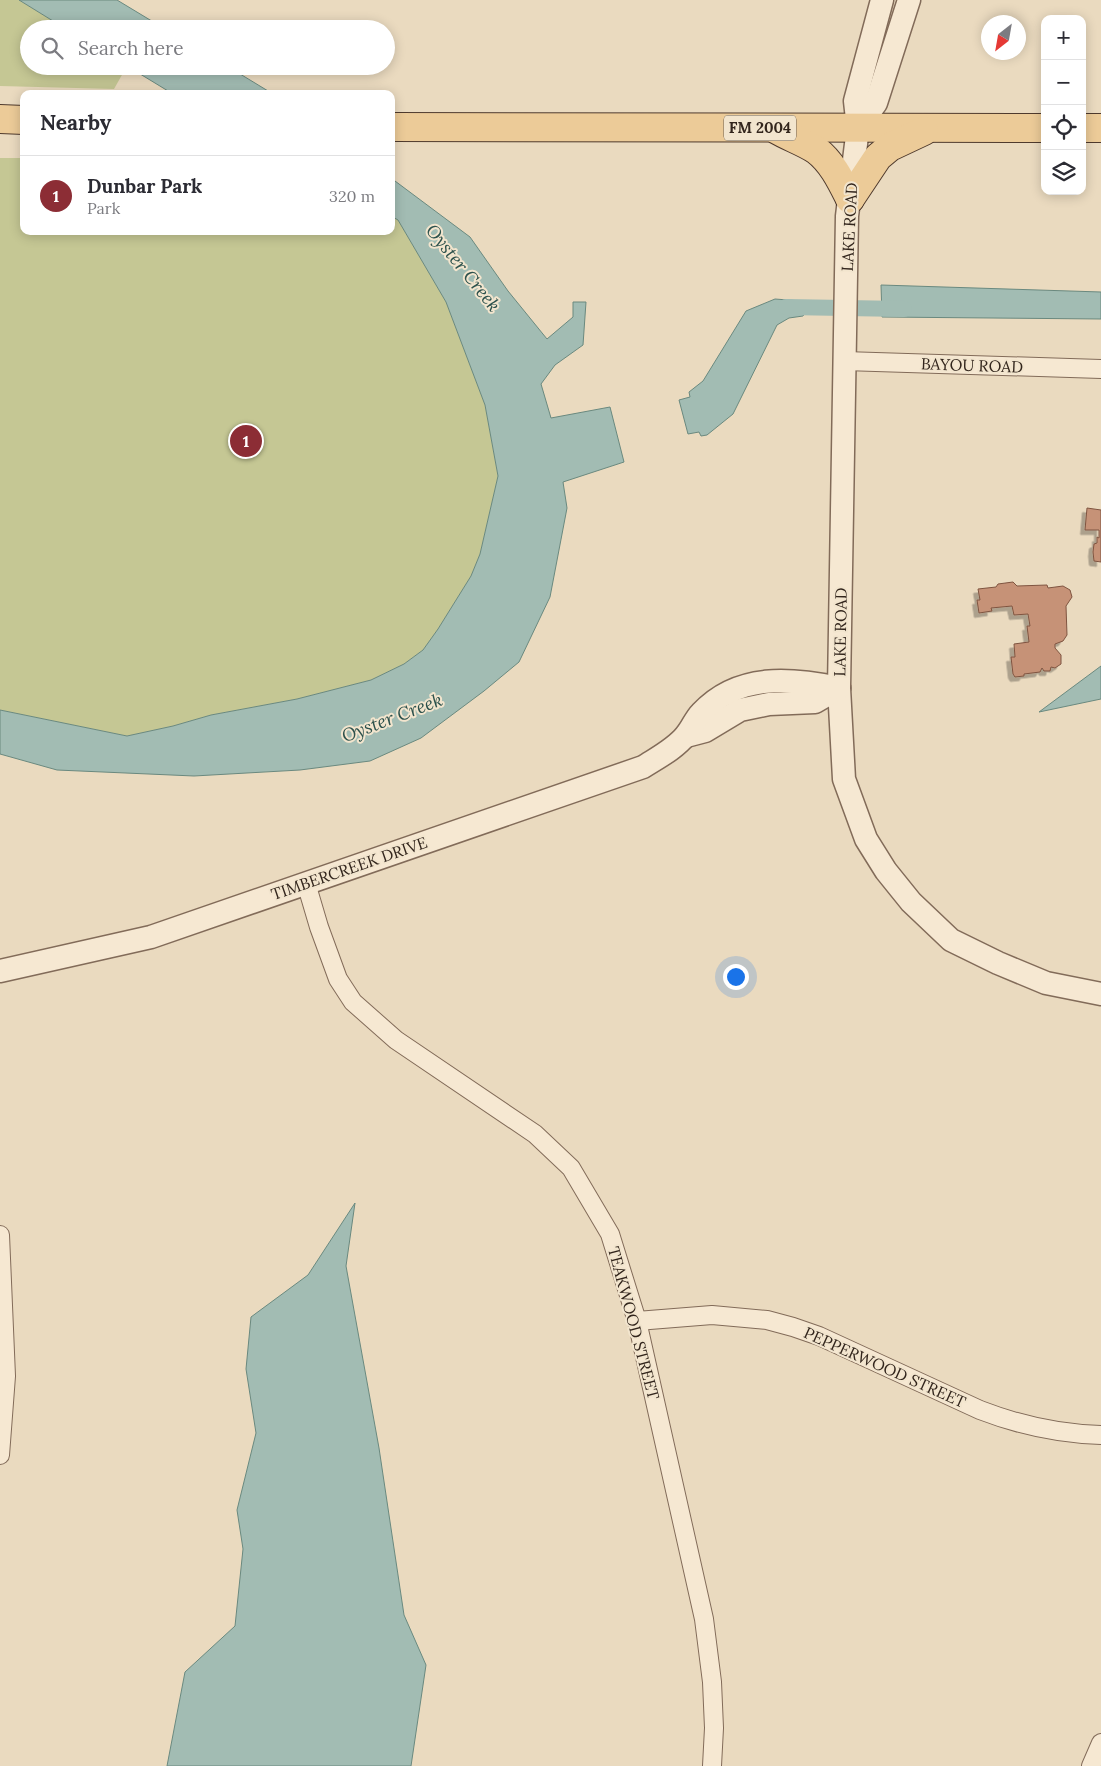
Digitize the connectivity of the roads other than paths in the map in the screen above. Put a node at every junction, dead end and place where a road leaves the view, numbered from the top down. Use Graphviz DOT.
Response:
graph roads {
  1 [pos="882,0"];
  2 [pos="909,0"];
  3 [pos="0,118"];
  4 [pos="20,120"];
  5 [pos="395,127"];
  6 [pos="772,128"];
  7 [pos="858,128"];
  8 [pos="930,128"];
  9 [pos="1041,128"];
  10 [pos="1086,128"];
  11 [pos="1101,128"];
  12 [pos="850,199"];
  13 [pos="844,351"];
  14 [pos="1101,369"];
  15 [pos="839,688"];
  16 [pos="306,884"];
  17 [pos="0,971"];
  18 [pos="1101,994"];
  19 [pos="0,1235"];
  20 [pos="637,1321"];
  21 [pos="1101,1435"];
  22 [pos="0,1455"];
  23 [pos="1101,1743"];
  24 [pos="712,1766"];
  25 [pos="1091,1766"];
  1 -- 7 [label="street, LAKE ROAD"];
  2 -- 7 [label="street, LAKE ROAD"];
  3 -- 4 [label="main road"];
  5 -- 6 [label="main road, FM 2004 / FM 2004"];
  6 -- 7 [label="main road, FM 2004 / FM 2004"];
  6 -- 12 [label="main road"];
  7 -- 8 [label="main road, FM 2004 / FM 2004"];
  7 -- 12 [label="street, LAKE ROAD"];
  8 -- 9 [label="main road, FM 2004 / FM 2004"];
  8 -- 12 [label="main road"];
  10 -- 11 [label="main road"];
  12 -- 13 [label="street, LAKE ROAD"];
  13 -- 14 [label="street, BAYOU ROAD"];
  13 -- 15 [label="street, LAKE ROAD"];
  15 -- 16 [label="street, TIMBERCREEK DRIVE"];
  15 -- 18 [label="street, LAKE ROAD"];
  16 -- 17 [label="street, TIMBERCREEK DRIVE"];
  16 -- 20 [label="street, TEAKWOOD STREET"];
  19 -- 22 [label="street"];
  20 -- 21 [label="street, PEPPERWOOD STREET"];
  20 -- 24 [label="street, TEAKWOOD STREET"];
  23 -- 25 [label="street"];
}
